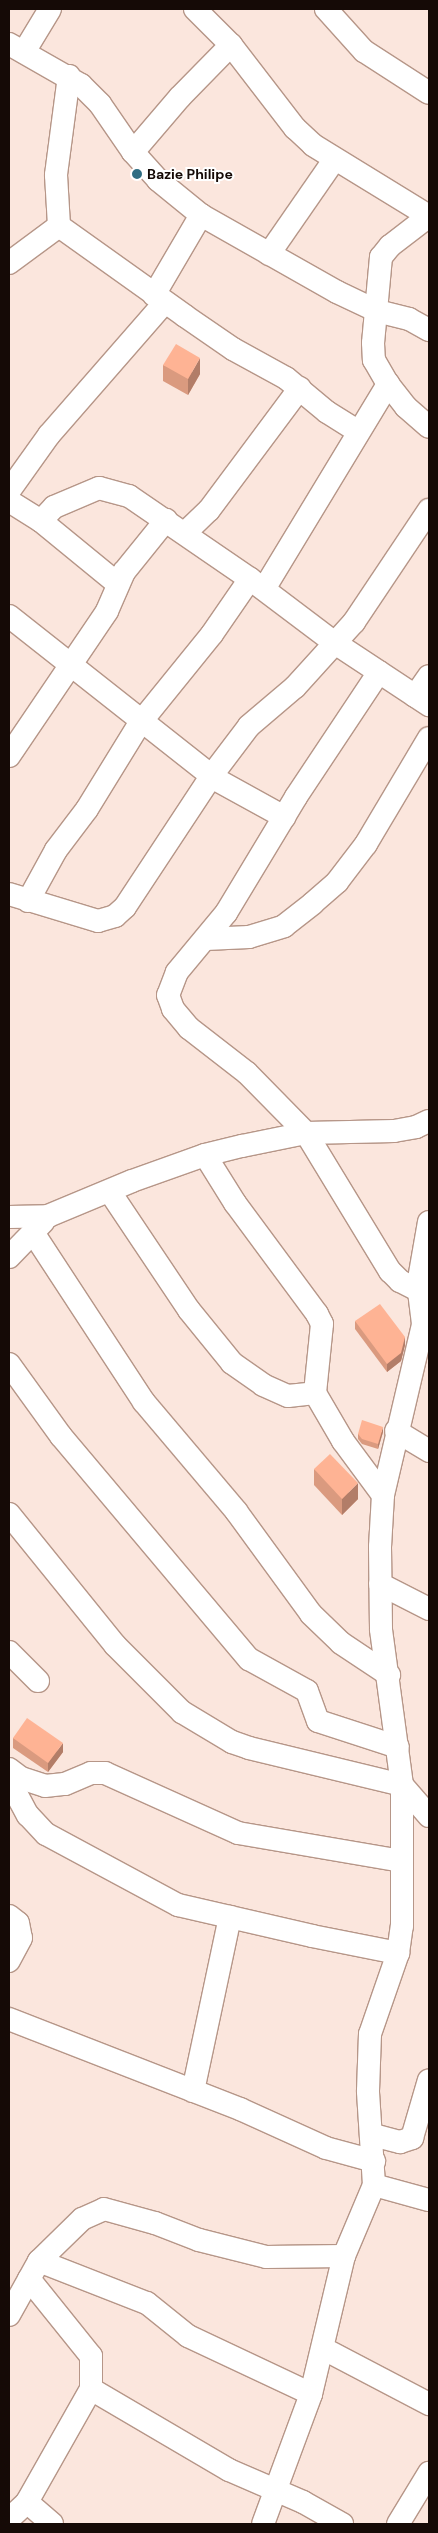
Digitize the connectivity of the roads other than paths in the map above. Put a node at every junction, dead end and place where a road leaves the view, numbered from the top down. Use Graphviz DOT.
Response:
graph roads {
  1 [pos="50,9"];
  2 [pos="195,9"];
  3 [pos="326,9"];
  4 [pos="231,45"];
  5 [pos="16,48"];
  6 [pos="69,76"];
  7 [pos="429,93"];
  8 [pos="133,152"];
  9 [pos="334,160"];
  10 [pos="427,209"];
  11 [pos="201,216"];
  12 [pos="59,226"];
  13 [pos="269,254"];
  14 [pos="9,263"];
  15 [pos="160,299"];
  16 [pos="377,310"];
  17 [pos="429,330"];
  18 [pos="388,384"];
  19 [pos="300,388"];
  20 [pos="429,427"];
  21 [pos="358,431"];
  22 [pos="9,491"];
  23 [pos="9,501"];
  24 [pos="429,510"];
  25 [pos="166,520"];
  26 [pos="41,521"];
  27 [pos="185,533"];
  28 [pos="118,584"];
  29 [pos="257,584"];
  30 [pos="9,616"];
  31 [pos="335,643"];
  32 [pos="71,667"];
  33 [pos="379,672"];
  34 [pos="429,676"];
  35 [pos="422,700"];
  36 [pos="140,723"];
  37 [pos="429,738"];
  38 [pos="9,756"];
  39 [pos="212,775"];
  40 [pos="284,818"];
  41 [pos="19,898"];
  42 [pos="206,939"];
  43 [pos="429,1120"];
  44 [pos="306,1133"];
  45 [pos="206,1155"];
  46 [pos="110,1192"];
  47 [pos="48,1216"];
  48 [pos="9,1217"];
  49 [pos="429,1222"];
  50 [pos="34,1234"];
  51 [pos="9,1258"];
  52 [pos="424,1292"];
  53 [pos="9,1364"];
  54 [pos="421,1371"];
  55 [pos="315,1393"];
  56 [pos="396,1431"];
  57 [pos="429,1451"];
  58 [pos="383,1495"];
  59 [pos="9,1514"];
  60 [pos="380,1584"];
  61 [pos="429,1609"];
  62 [pos="9,1652"];
  63 [pos="389,1675"];
  64 [pos="38,1681"];
  65 [pos="398,1747"];
  66 [pos="9,1769"];
  67 [pos="9,1780"];
  68 [pos="402,1785"];
  69 [pos="429,1816"];
  70 [pos="402,1861"];
  71 [pos="9,1916"];
  72 [pos="230,1918"];
  73 [pos="398,1953"];
  74 [pos="9,1961"];
  75 [pos="9,2019"];
  76 [pos="193,2091"];
  77 [pos="428,2092"];
  78 [pos="373,2135"];
  79 [pos="374,2161"];
  80 [pos="374,2185"];
  81 [pos="429,2200"];
  82 [pos="344,2256"];
  83 [pos="34,2270"];
  84 [pos="9,2315"];
  85 [pos="324,2349"];
  86 [pos="91,2389"];
  87 [pos="312,2394"];
  88 [pos="429,2404"];
  89 [pos="429,2473"];
  90 [pos="277,2491"];
  91 [pos="27,2502"];
  92 [pos="9,2519"];
  93 [pos="52,2524"];
  94 [pos="263,2524"];
  95 [pos="342,2524"];
  96 [pos="398,2524"];
  1 -- 5 [label="street"];
  2 -- 4 [label="street"];
  3 -- 7 [label="street"];
  4 -- 8 [label="street"];
  4 -- 9 [label="street"];
  5 -- 6 [label="street"];
  6 -- 8 [label="street"];
  6 -- 12 [label="street"];
  8 -- 11 [label="street"];
  9 -- 10 [label="street"];
  9 -- 13 [label="street"];
  10 -- 16 [label="street"];
  11 -- 13 [label="street"];
  11 -- 15 [label="street"];
  12 -- 14 [label="street"];
  12 -- 15 [label="street"];
  13 -- 16 [label="street"];
  15 -- 19 [label="street"];
  15 -- 22 [label="street"];
  16 -- 17 [label="street"];
  16 -- 18 [label="street"];
  18 -- 20 [label="street"];
  18 -- 21 [label="street"];
  19 -- 21 [label="street"];
  19 -- 27 [label="street"];
  21 -- 29 [label="street"];
  23 -- 26 [label="street"];
  24 -- 31 [label="street"];
  25 -- 26 [label="street"];
  25 -- 27 [label="street"];
  25 -- 28 [label="street"];
  26 -- 28 [label="street"];
  27 -- 29 [label="street"];
  28 -- 32 [label="street"];
  29 -- 31 [label="street"];
  29 -- 36 [label="street"];
  30 -- 32 [label="street"];
  31 -- 33 [label="street"];
  31 -- 39 [label="street"];
  32 -- 36 [label="street"];
  32 -- 38 [label="street"];
  33 -- 35 [label="street"];
  33 -- 40 [label="street"];
  34 -- 35 [label="street"];
  36 -- 39 [label="street"];
  36 -- 41 [label="street"];
  37 -- 42 [label="street"];
  39 -- 40 [label="street"];
  39 -- 41 [label="street"];
  40 -- 42 [label="street"];
  42 -- 44 [label="street"];
  43 -- 44 [label="street"];
  44 -- 45 [label="street"];
  44 -- 52 [label="street"];
  45 -- 46 [label="street"];
  45 -- 55 [label="street"];
  46 -- 47 [label="street"];
  46 -- 55 [label="street"];
  47 -- 48 [label="street"];
  47 -- 50 [label="street"];
  49 -- 52 [label="street"];
  50 -- 51 [label="street"];
  50 -- 63 [label="street"];
  52 -- 54 [label="street"];
  53 -- 65 [label="street"];
  54 -- 56 [label="street"];
  55 -- 58 [label="street"];
  56 -- 57 [label="street"];
  56 -- 58 [label="street"];
  58 -- 60 [label="street"];
  59 -- 68 [label="street"];
  60 -- 61 [label="street"];
  60 -- 63 [label="street"];
  62 -- 64 [label="street"];
  63 -- 65 [label="street"];
  65 -- 68 [label="street"];
  66 -- 70 [label="street"];
  67 -- 72 [label="street"];
  68 -- 69 [label="street"];
  68 -- 70 [label="street"];
  70 -- 73 [label="street"];
  71 -- 74 [label="street"];
  72 -- 73 [label="street"];
  72 -- 76 [label="street"];
  73 -- 78 [label="street"];
  75 -- 76 [label="street"];
  76 -- 79 [label="street"];
  77 -- 78 [label="street"];
  78 -- 79 [label="street"];
  79 -- 80 [label="street"];
  80 -- 81 [label="street"];
  80 -- 82 [label="street"];
  82 -- 83 [label="street"];
  82 -- 85 [label="street"];
  83 -- 84 [label="street"];
  83 -- 86 [label="street"];
  83 -- 87 [label="street"];
  85 -- 87 [label="street"];
  85 -- 88 [label="street"];
  86 -- 90 [label="street"];
  86 -- 91 [label="street"];
  87 -- 90 [label="street"];
  89 -- 96 [label="street"];
  90 -- 94 [label="street"];
  90 -- 95 [label="street"];
  91 -- 92 [label="street"];
  91 -- 93 [label="street"];
}
